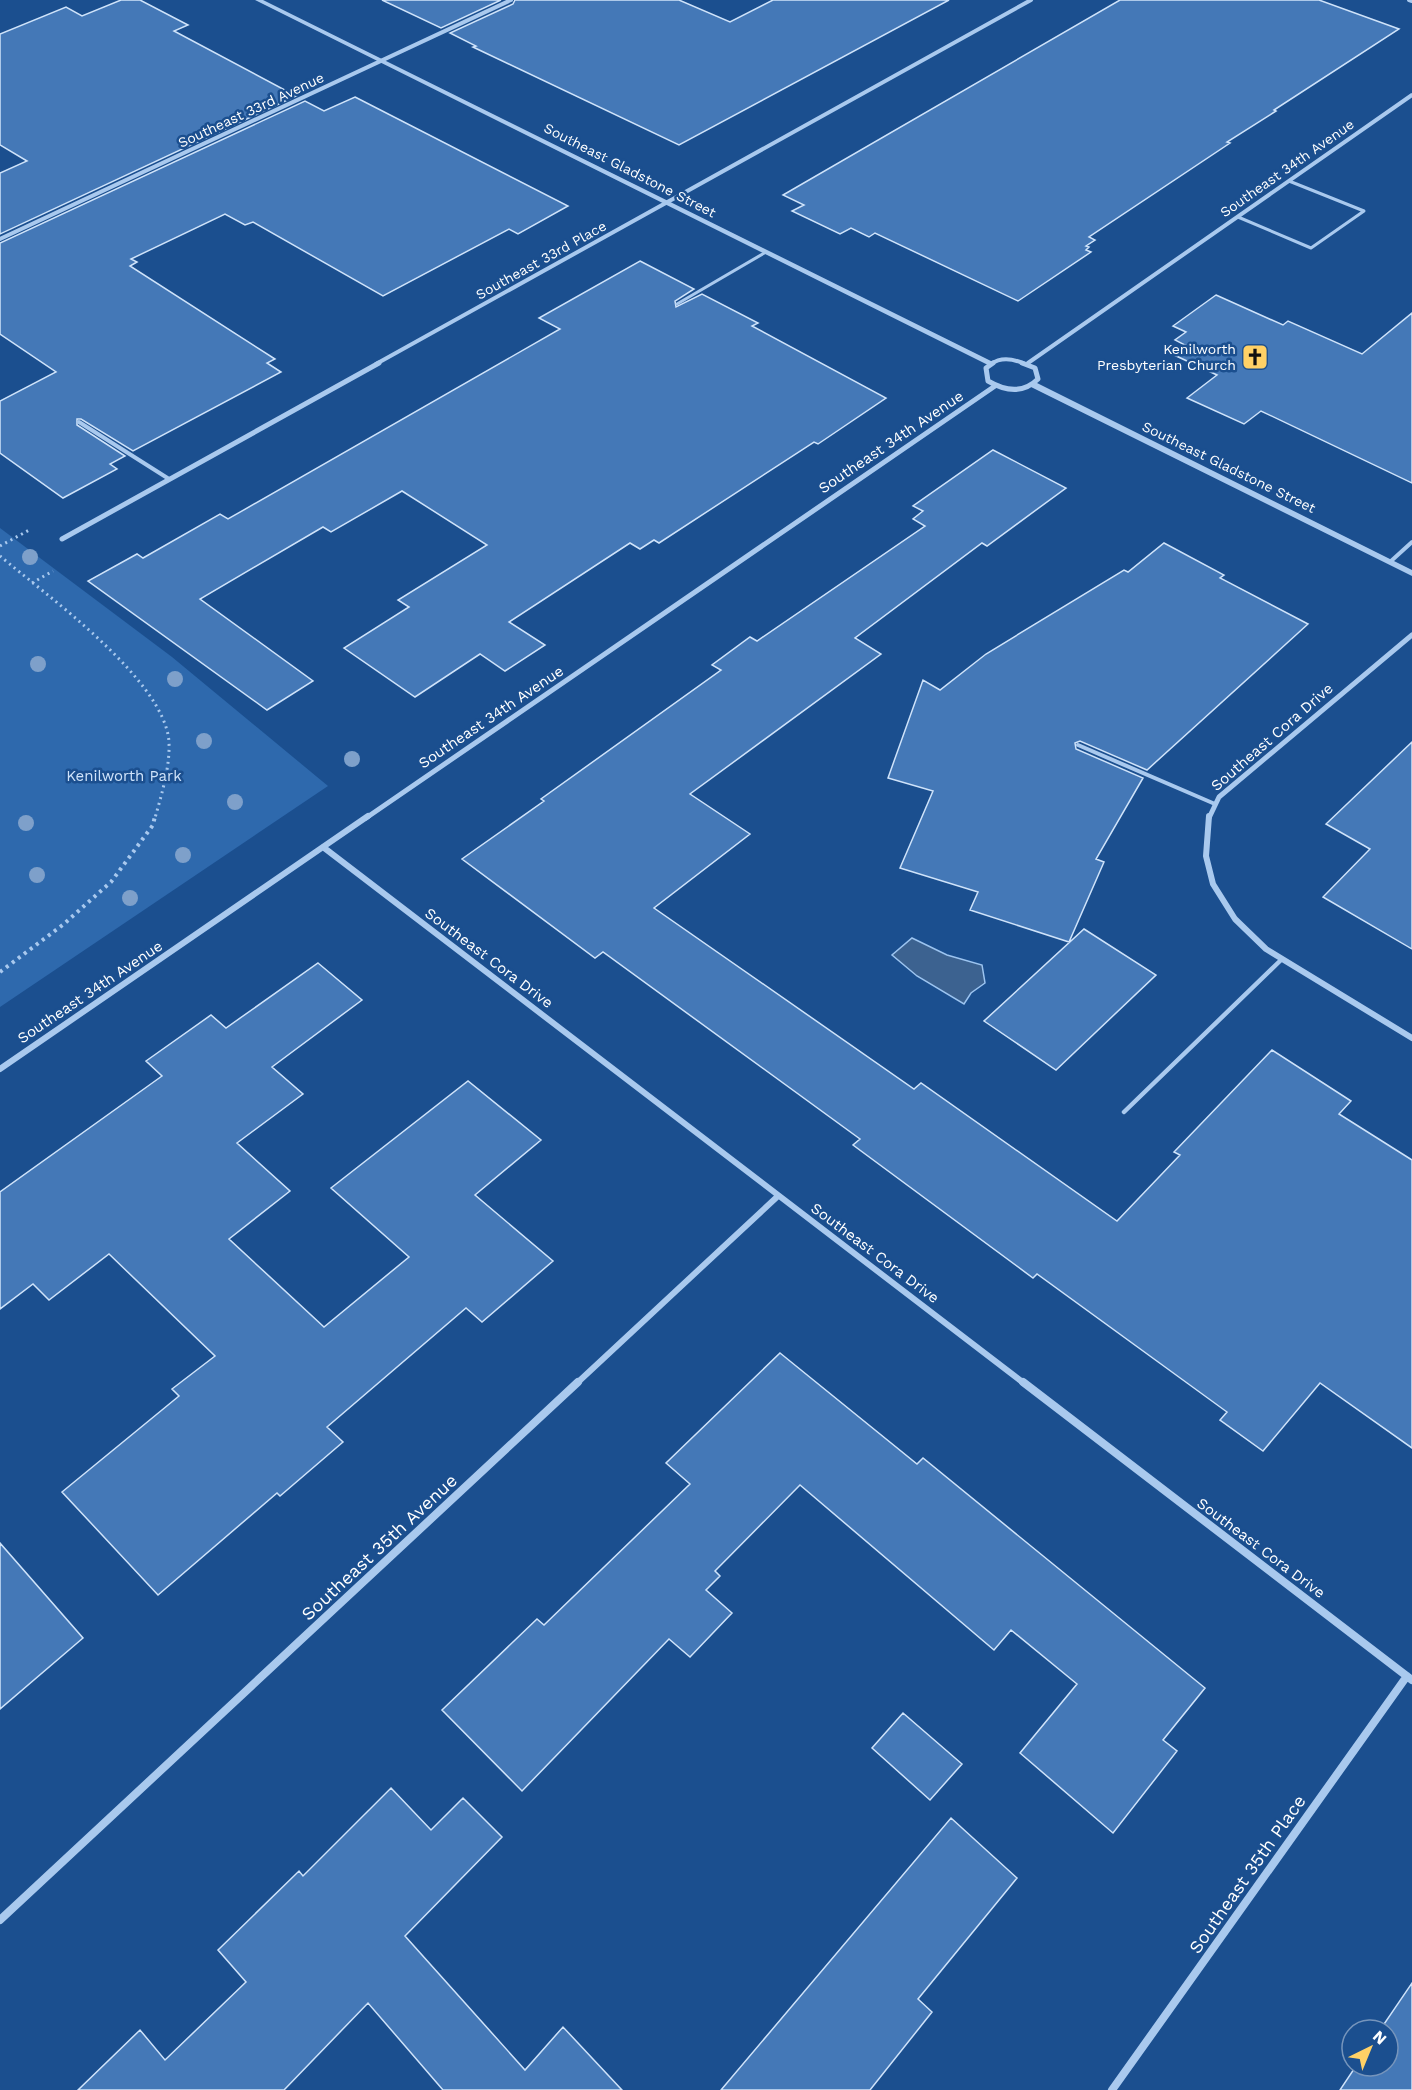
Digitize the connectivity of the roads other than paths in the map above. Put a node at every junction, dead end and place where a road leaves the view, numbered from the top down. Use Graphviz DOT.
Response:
graph roads {
  1 [pos="258,0"];
  2 [pos="511,0"];
  3 [pos="1031,0"];
  4 [pos="380,61"];
  5 [pos="1412,95"];
  6 [pos="1289,181"];
  7 [pos="665,203"];
  8 [pos="1238,217"];
  9 [pos="0,239"];
  10 [pos="766,252"];
  11 [pos="677,304"];
  12 [pos="991,363"];
  13 [pos="1028,363"];
  14 [pos="1034,385"];
  15 [pos="995,386"];
  16 [pos="79,422"];
  17 [pos="170,479"];
  18 [pos="62,539"];
  19 [pos="1412,542"];
  20 [pos="1390,562"];
  21 [pos="1412,573"];
  22 [pos="1412,635"];
  23 [pos="1078,745"];
  24 [pos="1215,804"];
  25 [pos="323,847"];
  26 [pos="1282,958"];
  27 [pos="1412,1038"];
  28 [pos="0,1069"];
  29 [pos="1124,1112"];
  30 [pos="778,1196"];
  31 [pos="1409,1678"];
  32 [pos="0,1920"];
  33 [pos="1112,2090"];
  1 -- 4 [label="street, Southeast Gladstone Street"];
  2 -- 4 [label="street, Southeast 33rd Avenue"];
  3 -- 7 [label="street, Southeast 33rd Place"];
  4 -- 7 [label="street, Southeast Gladstone Street"];
  4 -- 9 [label="street, Southeast 33rd Avenue"];
  5 -- 6 [label="street, Southeast 34th Avenue"];
  6 -- 8 [label="street, Southeast 34th Avenue"];
  6 -- 8 [label="lane"];
  7 -- 10 [label="street, Southeast Gladstone Street"];
  7 -- 17 [label="street, Southeast 33rd Place"];
  8 -- 13 [label="street, Southeast 34th Avenue"];
  10 -- 11 [label="lane"];
  10 -- 12 [label="street, Southeast Gladstone Street"];
  12 -- 13 [label="street"];
  12 -- 15 [label="street"];
  13 -- 14 [label="street"];
  14 -- 15 [label="street"];
  14 -- 20 [label="street, Southeast Gladstone Street"];
  15 -- 25 [label="street, Southeast 34th Avenue"];
  16 -- 17 [label="lane"];
  17 -- 18 [label="street, Southeast 33rd Place"];
  19 -- 20 [label="lane"];
  20 -- 21 [label="street, Southeast Gladstone Street"];
  22 -- 24 [label="street, Southeast Cora Drive"];
  23 -- 24 [label="lane"];
  24 -- 26 [label="street, Southeast Cora Drive"];
  25 -- 28 [label="street, Southeast 34th Avenue"];
  25 -- 30 [label="street, Southeast Cora Drive"];
  26 -- 27 [label="street, Southeast Cora Drive"];
  26 -- 29 [label="lane"];
  30 -- 31 [label="street, Southeast Cora Drive"];
  30 -- 32 [label="street, Southeast 35th Avenue"];
  31 -- 33 [label="street, Southeast 35th Place"];
}
